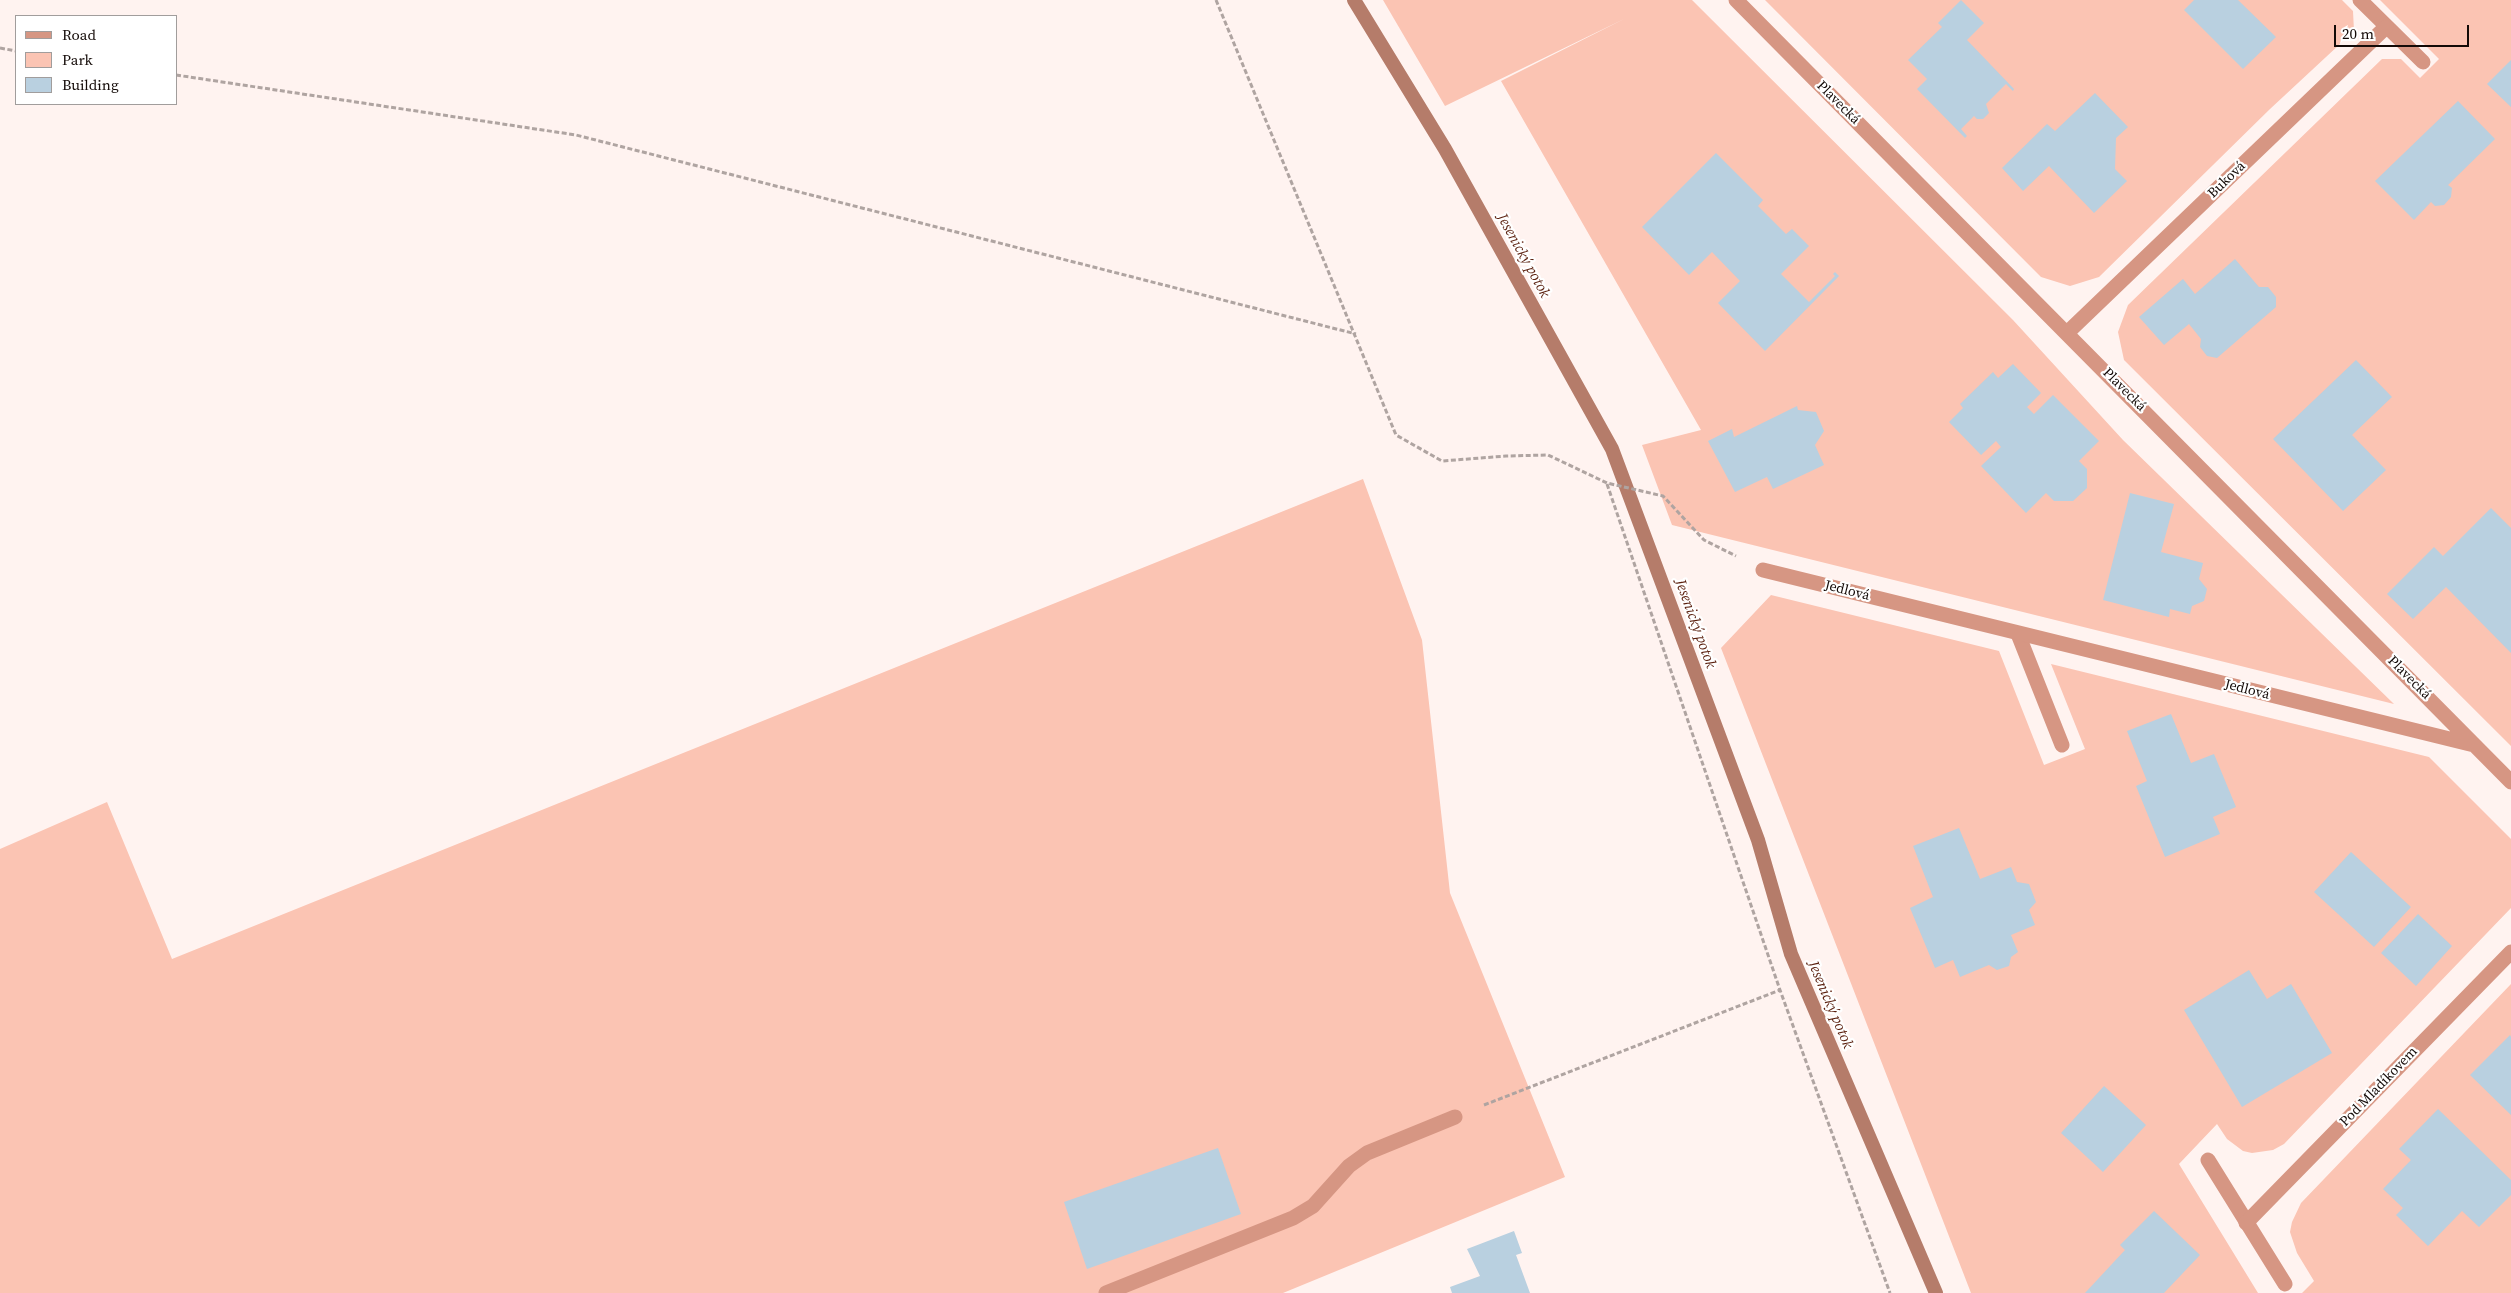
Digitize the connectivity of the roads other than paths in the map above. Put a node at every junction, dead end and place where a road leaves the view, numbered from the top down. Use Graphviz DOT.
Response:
graph roads {
  1 [pos="1736,0"];
  2 [pos="2360,0"];
  3 [pos="2386,27"];
  4 [pos="2422,62"];
  5 [pos="2068,333"];
  6 [pos="1763,570"];
  7 [pos="2018,634"];
  8 [pos="2062,745"];
  9 [pos="2476,746"];
  10 [pos="2511,782"];
  11 [pos="2511,952"];
  12 [pos="1456,1116"];
  13 [pos="2208,1160"];
  14 [pos="2246,1223"];
  15 [pos="2285,1284"];
  16 [pos="1106,1293"];
  1 -- 5 [label="street, Plavecká"];
  2 -- 3 [label="street"];
  3 -- 4 [label="street"];
  3 -- 5 [label="street, Buková"];
  5 -- 9 [label="street, Plavecká"];
  6 -- 7 [label="street, Jedlová"];
  7 -- 8 [label="street"];
  7 -- 9 [label="street, Jedlová"];
  9 -- 10 [label="street, Plavecká"];
  11 -- 14 [label="street, Pod Mladíkovem"];
  12 -- 16 [label="street"];
  13 -- 14 [label="street"];
  14 -- 15 [label="street"];
}
